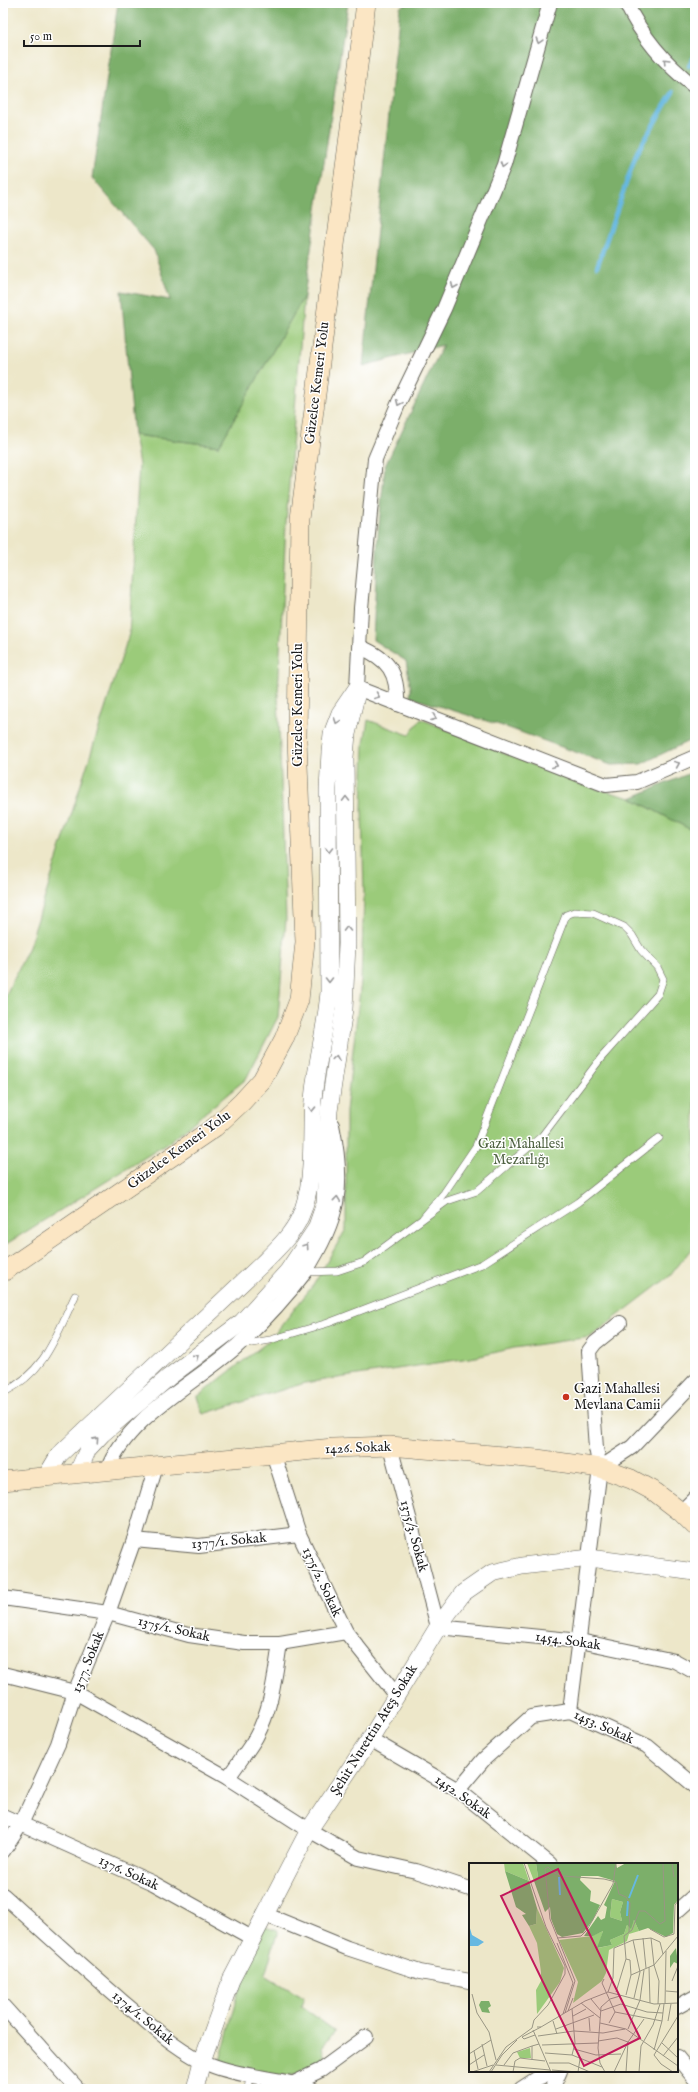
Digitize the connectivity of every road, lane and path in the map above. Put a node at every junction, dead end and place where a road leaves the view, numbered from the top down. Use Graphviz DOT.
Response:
graph roads {
  1 [pos="366,3"];
  2 [pos="550,3"];
  3 [pos="626,3"];
  4 [pos="695,87"];
  5 [pos="360,647"];
  6 [pos="357,688"];
  7 [pos="398,704"];
  8 [pos="695,757"];
  9 [pos="329,1111"];
  10 [pos="659,1138"];
  11 [pos="423,1218"];
  12 [pos="262,1264"];
  13 [pos="288,1271"];
  14 [pos="3,1272"];
  15 [pos="305,1272"];
  16 [pos="75,1296"];
  17 [pos="620,1323"];
  18 [pos="236,1346"];
  19 [pos="695,1381"];
  20 [pos="3,1393"];
  21 [pos="390,1446"];
  22 [pos="273,1454"];
  23 [pos="156,1466"];
  24 [pos="600,1468"];
  25 [pos="107,1471"];
  26 [pos="77,1474"];
  27 [pos="49,1477"];
  28 [pos="3,1481"];
  29 [pos="695,1498"];
  30 [pos="681,1512"];
  31 [pos="695,1526"];
  32 [pos="299,1534"];
  33 [pos="134,1540"];
  34 [pos="590,1558"];
  35 [pos="695,1572"];
  36 [pos="3,1598"];
  37 [pos="108,1613"];
  38 [pos="438,1627"];
  39 [pos="346,1632"];
  40 [pos="580,1641"];
  41 [pos="280,1643"];
  42 [pos="695,1672"];
  43 [pos="3,1674"];
  44 [pos="75,1692"];
  45 [pos="397,1696"];
  46 [pos="570,1711"];
  47 [pos="370,1739"];
  48 [pos="228,1778"];
  49 [pos="695,1786"];
  50 [pos="458,1790"];
  51 [pos="3,1816"];
  52 [pos="21,1824"];
  53 [pos="309,1830"];
  54 [pos="3,1850"];
  55 [pos="549,1863"];
  56 [pos="469,1889"];
  57 [pos="3,1895"];
  58 [pos="695,1895"];
  59 [pos="678,1910"];
  60 [pos="264,1914"];
  61 [pos="252,1938"];
  62 [pos="469,1981"];
  63 [pos="695,1997"];
  64 [pos="3,2006"];
  65 [pos="678,2006"];
  66 [pos="366,2037"];
  67 [pos="678,2058"];
  68 [pos="202,2061"];
  69 [pos="552,2072"];
  70 [pos="560,2072"];
  71 [pos="695,2079"];
  72 [pos="294,2082"];
  73 [pos="249,2083"];
  74 [pos="78,2089"];
  75 [pos="195,2089"];
  76 [pos="311,2089"];
  77 [pos="521,2089"];
  78 [pos="552,2089"];
  1 -- 14 [label="main road, Güzelce Kemeri Yolu"];
  2 -- 5 [label="street, one-way"];
  4 -- 3 [label="street, one-way"];
  5 -- 6 [label="street"];
  5 -- 7 [label="street"];
  6 -- 7 [label="street, one-way"];
  9 -- 6 [label="street, one-way"];
  6 -- 12 [label="street, one-way"];
  7 -- 8 [label="street, one-way"];
  13 -- 9 [label="street, one-way"];
  15 -- 9 [label="street, one-way"];
  10 -- 18 [label="lane"];
  11 -- 11 [label="lane"];
  11 -- 15 [label="lane"];
  12 -- 13 [label="street"];
  12 -- 27 [label="street"];
  13 -- 15 [label="street"];
  26 -- 13 [label="street, one-way"];
  15 -- 18 [label="street"];
  16 -- 20 [label="lane"];
  17 -- 24 [label="street"];
  18 -- 25 [label="street"];
  19 -- 24 [label="street"];
  21 -- 22 [label="main road, 1426. Sokak"];
  21 -- 24 [label="main road, 1426. Sokak"];
  21 -- 38 [label="street, 1375/3. Sokak"];
  22 -- 23 [label="main road, 1426. Sokak"];
  22 -- 32 [label="street, 1375/2. Sokak"];
  23 -- 25 [label="main road, 1426. Sokak"];
  23 -- 33 [label="street, 1377. Sokak"];
  24 -- 30 [label="main road, 1426. Sokak"];
  24 -- 34 [label="street"];
  25 -- 26 [label="main road, 1426. Sokak"];
  26 -- 27 [label="main road, 1426. Sokak"];
  27 -- 28 [label="main road, 1426. Sokak"];
  29 -- 30 [label="street"];
  30 -- 31 [label="main road, 1426. Sokak"];
  32 -- 33 [label="street, 1377/1. Sokak"];
  32 -- 39 [label="street, 1375/2. Sokak"];
  33 -- 37 [label="street, 1377. Sokak"];
  34 -- 35 [label="street, Şehit Nurettin Ateş Sokak"];
  34 -- 38 [label="street, Şehit Nurettin Ateş Sokak"];
  34 -- 40 [label="street"];
  36 -- 37 [label="street, 1375/1. Sokak"];
  37 -- 41 [label="street, 1375/1. Sokak"];
  37 -- 44 [label="street, 1377. Sokak"];
  38 -- 40 [label="street, 1454. Sokak"];
  38 -- 45 [label="street, Şehit Nurettin Ateş Sokak"];
  39 -- 41 [label="street, 1375/1. Sokak"];
  39 -- 45 [label="street, 1375/2. Sokak"];
  40 -- 42 [label="street, 1454. Sokak"];
  40 -- 46 [label="street"];
  41 -- 48 [label="street"];
  43 -- 44 [label="street"];
  44 -- 48 [label="street"];
  44 -- 52 [label="street, 1377. Sokak"];
  45 -- 47 [label="street, Şehit Nurettin Ateş Sokak"];
  46 -- 49 [label="street, 1453. Sokak"];
  46 -- 50 [label="street, 1453. Sokak"];
  47 -- 50 [label="street, 1452. Sokak"];
  47 -- 53 [label="street, Şehit Nurettin Ateş Sokak"];
  48 -- 53 [label="street"];
  50 -- 55 [label="street, 1452. Sokak"];
  51 -- 52 [label="street, 1376. Sokak"];
  52 -- 54 [label="street, 1377. Sokak"];
  52 -- 61 [label="street, 1376. Sokak"];
  53 -- 56 [label="street"];
  53 -- 60 [label="street, Şehit Nurettin Ateş Sokak"];
  57 -- 68 [label="street, 1374/1. Sokak"];
  58 -- 59 [label="street"];
  60 -- 61 [label="street, Şehit Nurettin Ateş Sokak"];
  60 -- 62 [label="street"];
  61 -- 68 [label="street, Şehit Nurettin Ateş Sokak"];
  63 -- 65 [label="street"];
  64 -- 74 [label="street"];
  66 -- 72 [label="street"];
  67 -- 71 [label="street"];
  68 -- 73 [label="street, 1374/1. Sokak"];
  68 -- 75 [label="street, Şehit Nurettin Ateş Sokak"];
  69 -- 77 [label="street"];
  70 -- 78 [label="street"];
  72 -- 73 [label="street, 1374/1. Sokak"];
  72 -- 76 [label="street, 1374/1. Sokak"];
}
